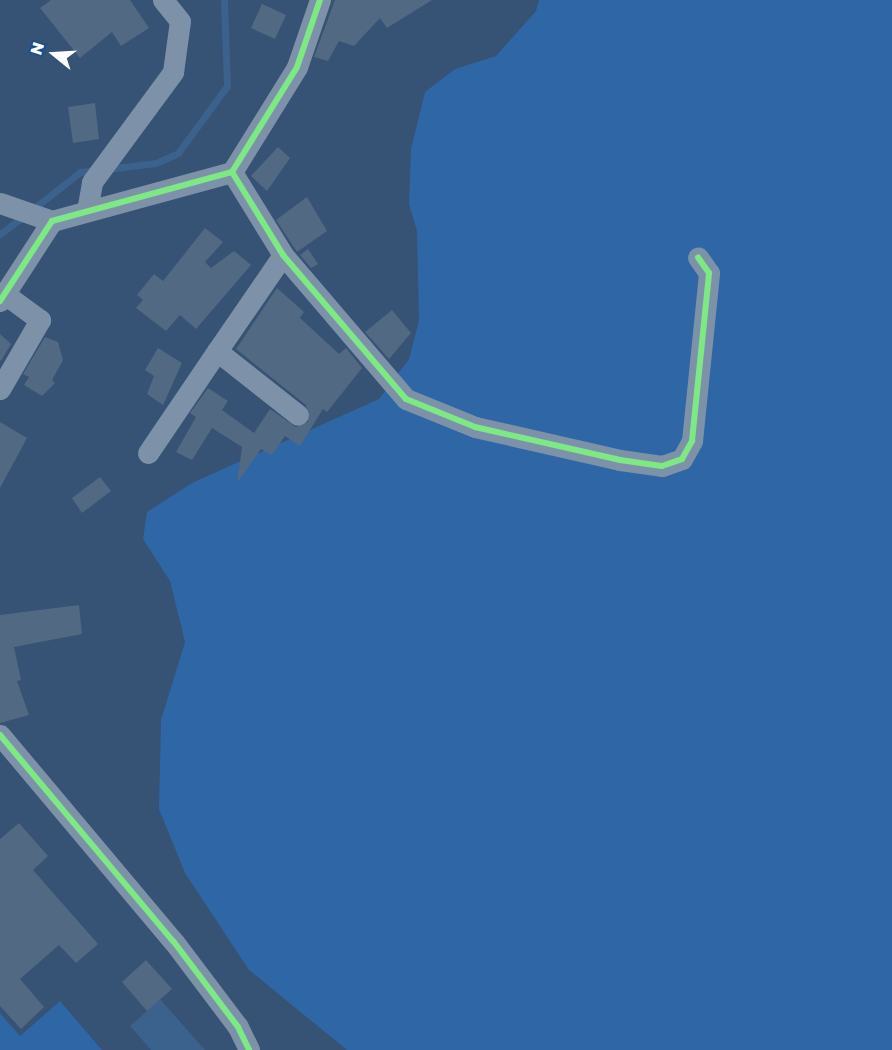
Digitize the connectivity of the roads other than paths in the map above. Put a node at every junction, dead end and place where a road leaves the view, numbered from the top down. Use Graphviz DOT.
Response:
graph roads {
  1 [pos="163,0"];
  2 [pos="320,0"];
  3 [pos="232,172"];
  4 [pos="7,205"];
  5 [pos="87,211"];
  6 [pos="45,218"];
  7 [pos="283,255"];
  8 [pos="698,257"];
  9 [pos="3,298"];
  10 [pos="217,351"];
  11 [pos="0,389"];
  12 [pos="298,416"];
  13 [pos="148,453"];
  14 [pos="0,735"];
  15 [pos="249,1050"];
  1 -- 5 [label="street"];
  2 -- 3 [label="street"];
  3 -- 5 [label="street"];
  3 -- 7 [label="street"];
  4 -- 6 [label="street"];
  5 -- 6 [label="street"];
  6 -- 9 [label="street"];
  7 -- 8 [label="street"];
  7 -- 10 [label="street"];
  9 -- 11 [label="street"];
  10 -- 12 [label="street"];
  10 -- 13 [label="street"];
  14 -- 15 [label="street"];
}
